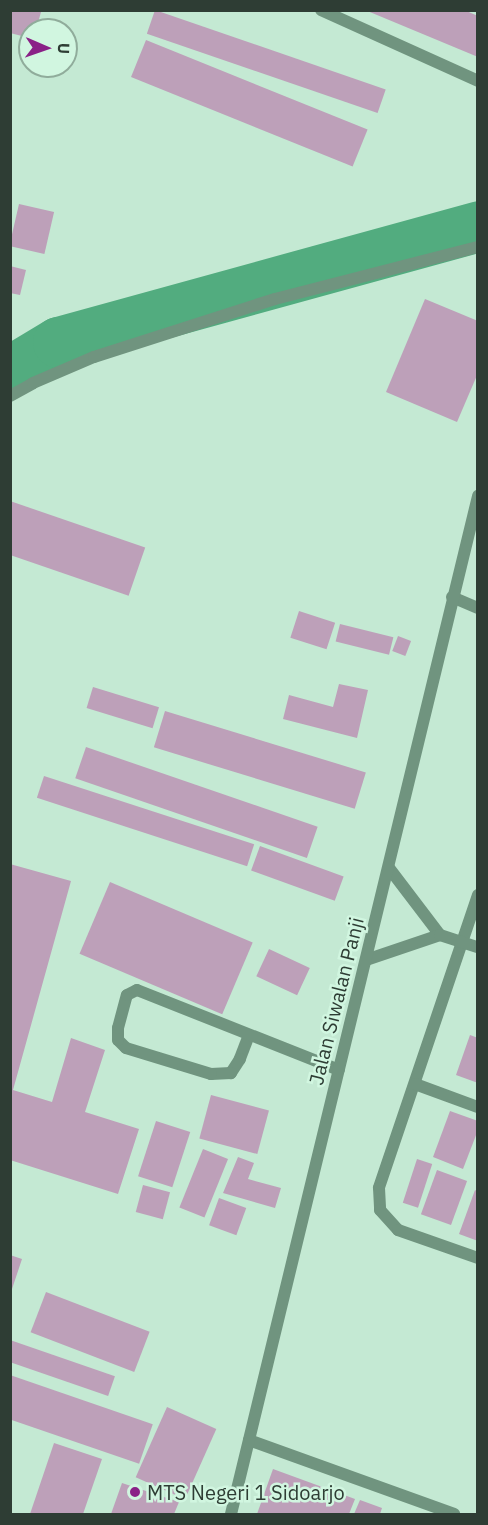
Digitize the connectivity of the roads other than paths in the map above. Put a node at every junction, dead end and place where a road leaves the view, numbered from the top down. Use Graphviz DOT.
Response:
graph roads {
  1 [pos="321,10"];
  2 [pos="477,81"];
  3 [pos="477,247"];
  4 [pos="10,396"];
  5 [pos="477,496"];
  6 [pos="473,526"];
  7 [pos="452,597"];
  8 [pos="477,608"];
  9 [pos="389,868"];
  10 [pos="477,895"];
  11 [pos="440,935"];
  12 [pos="463,941"];
  13 [pos="477,946"];
  14 [pos="366,960"];
  15 [pos="249,1035"];
  16 [pos="339,1070"];
  17 [pos="415,1084"];
  18 [pos="477,1107"];
  19 [pos="477,1258"];
  20 [pos="249,1440"];
  21 [pos="231,1515"];
  22 [pos="454,1515"];
  1 -- 2 [label="street"];
  3 -- 4 [label="street"];
  5 -- 6 [label="street, Jalan Siwalan Panji"];
  6 -- 7 [label="street, Jalan Siwalan Panji"];
  7 -- 8 [label="street"];
  7 -- 9 [label="street, Jalan Siwalan Panji"];
  9 -- 11 [label="street"];
  9 -- 14 [label="street, Jalan Siwalan Panji"];
  10 -- 12 [label="street"];
  11 -- 12 [label="street"];
  11 -- 14 [label="street"];
  12 -- 13 [label="street"];
  12 -- 17 [label="street"];
  14 -- 16 [label="street, Jalan Siwalan Panji"];
  15 -- 15 [label="street"];
  15 -- 16 [label="street"];
  16 -- 20 [label="street, Jalan Siwalan Panji"];
  17 -- 18 [label="street"];
  17 -- 19 [label="street"];
  20 -- 21 [label="street, Jalan Siwalan Panji"];
  20 -- 22 [label="street"];
}
